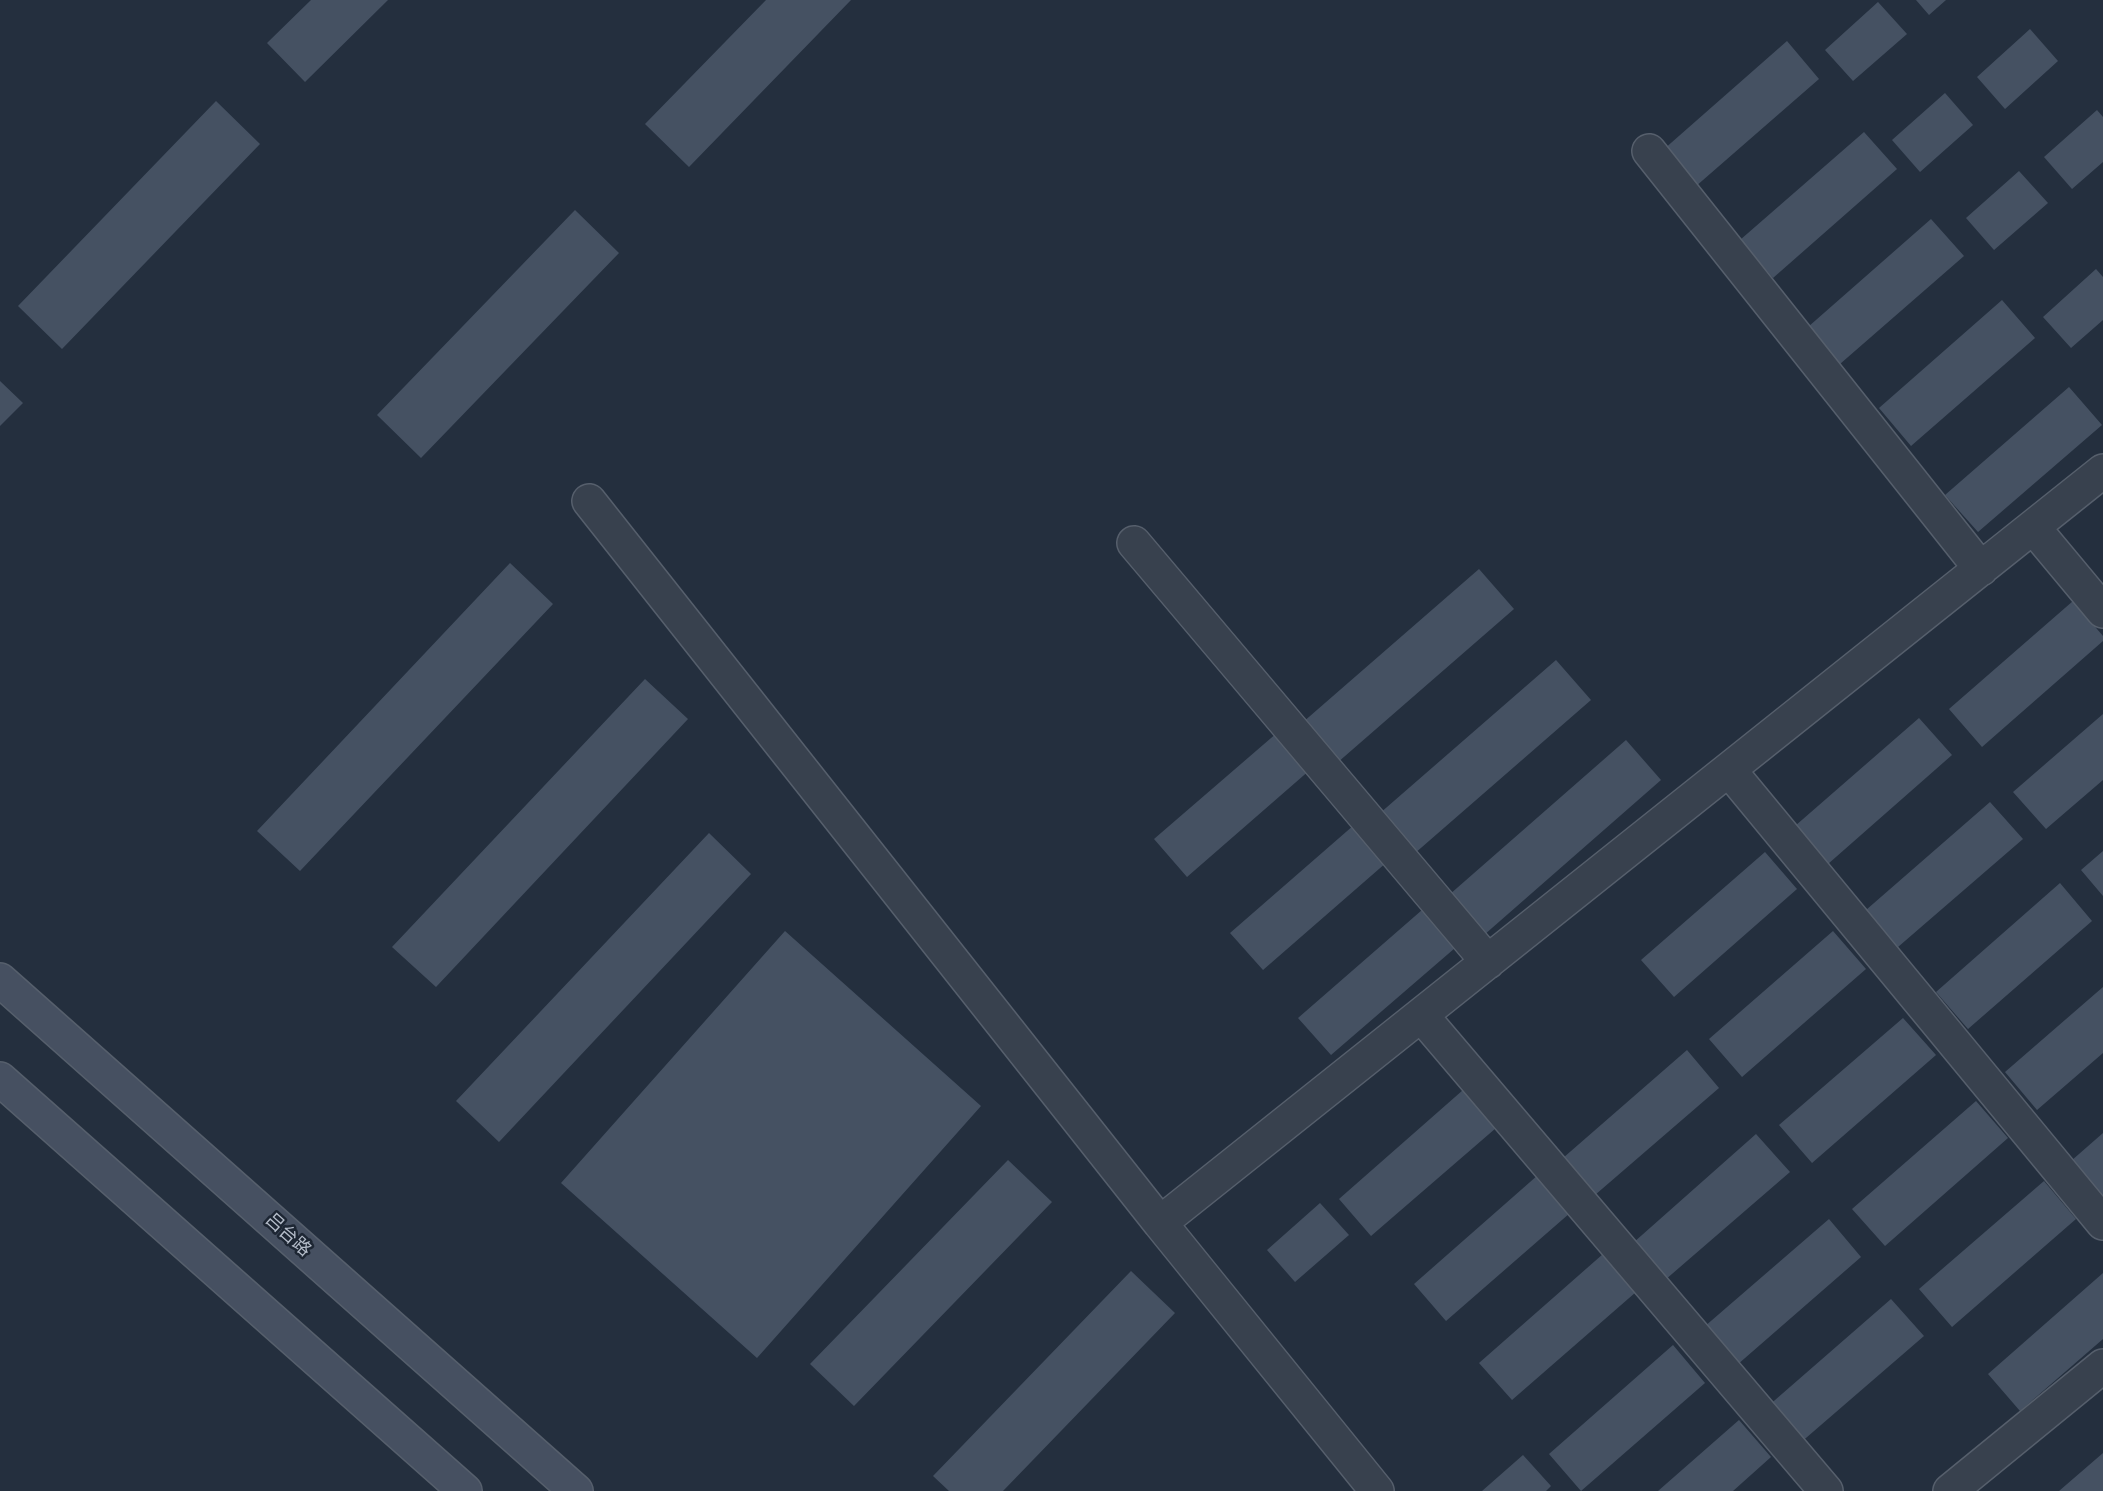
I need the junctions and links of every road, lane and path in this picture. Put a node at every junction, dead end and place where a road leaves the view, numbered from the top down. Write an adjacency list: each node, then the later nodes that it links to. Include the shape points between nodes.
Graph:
1 (1648, 151): 6 (street)
2 (2103, 471): 4 (street)
3 (589, 501): 13 (street)
4 (2033, 527): 6 (street); 7 (street)
5 (1134, 543): 9 (street)
6 (1981, 569): 8 (street)
7 (2103, 611)
8 (1729, 770): 9 (street); 14 (street)
9 (1488, 962): 11 (street)
10 (0, 980): 17 (main road, 吕台路)
11 (1421, 1015): 13 (street); 19 (street)
12 (0, 1079): 16 (main road)
13 (1160, 1223): 18 (street)
14 (2103, 1223)
15 (2103, 1366): 20 (street)
16 (465, 1491)
17 (576, 1491)
18 (1377, 1491)
19 (1826, 1491)
20 (1950, 1491)

